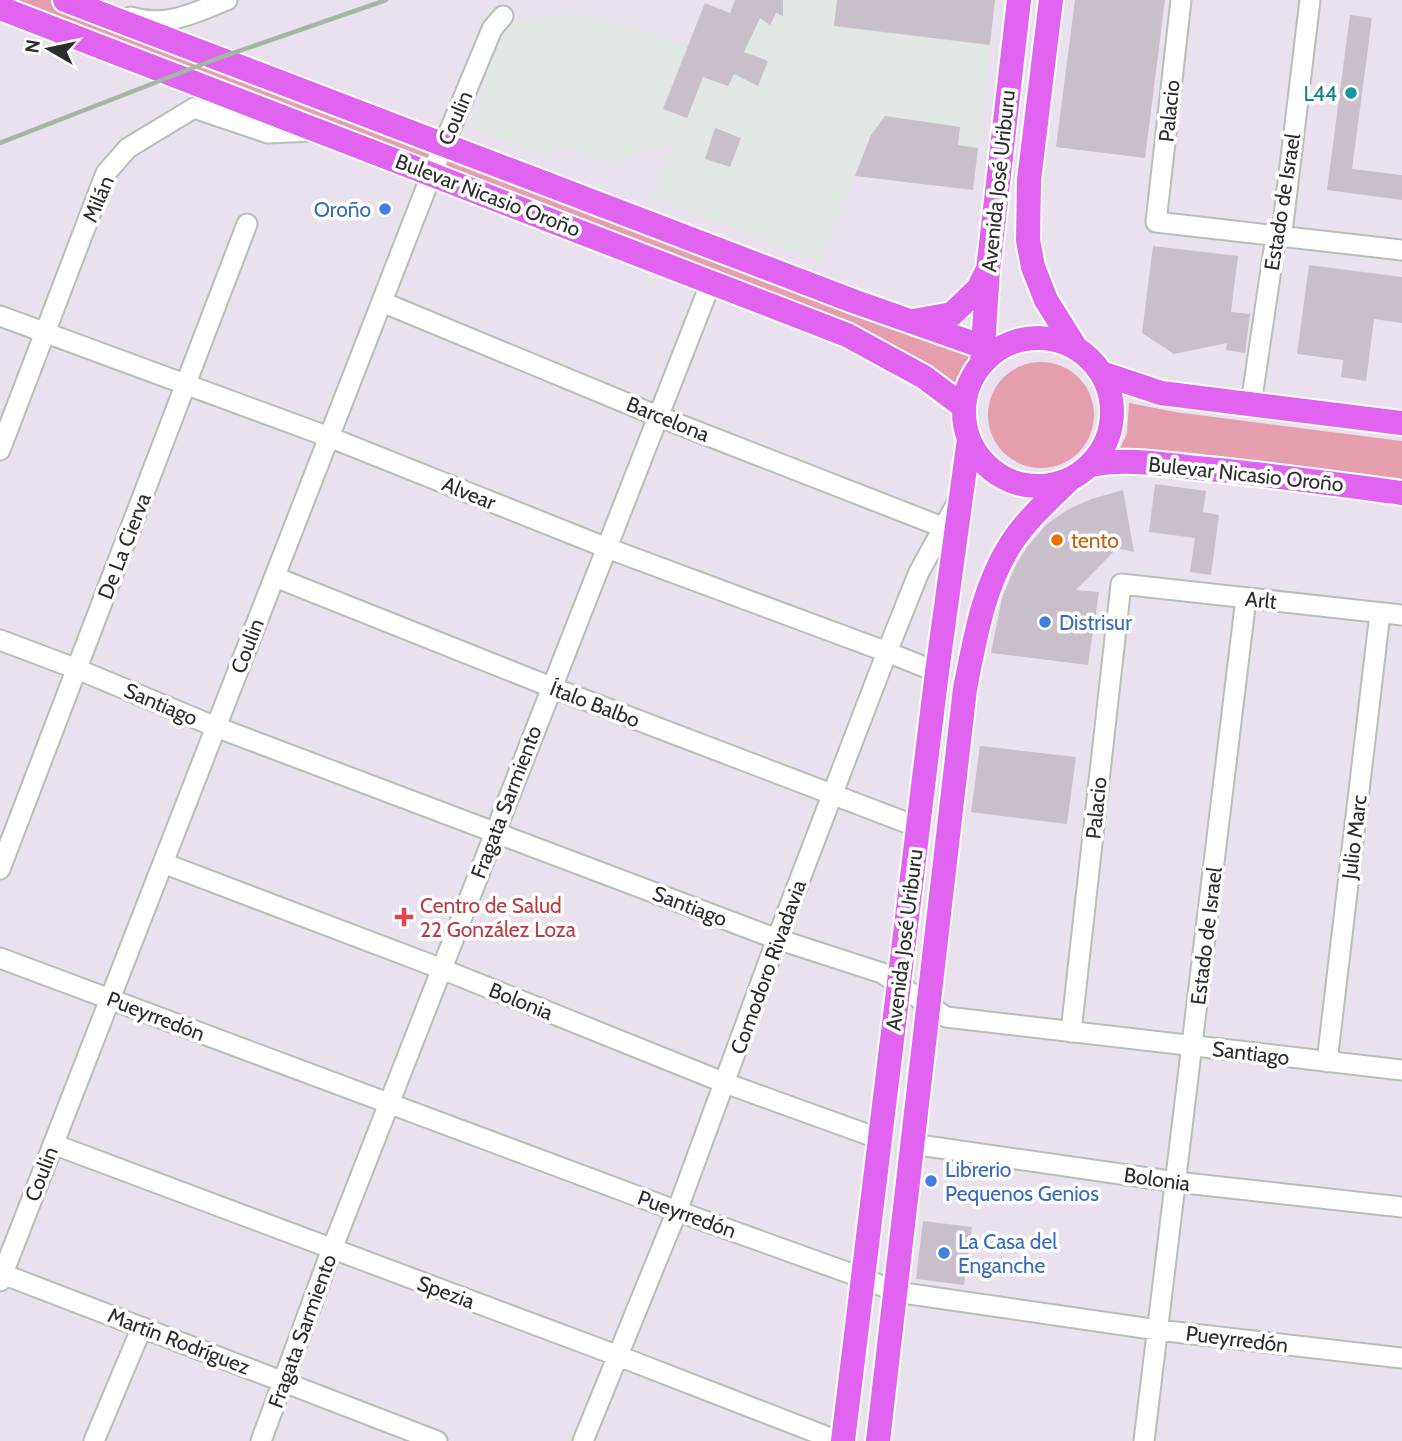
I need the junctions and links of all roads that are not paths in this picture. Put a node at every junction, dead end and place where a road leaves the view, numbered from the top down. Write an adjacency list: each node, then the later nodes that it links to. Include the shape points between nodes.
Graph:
1 (65, 0): 13 (main road, Bulevar Nicasio Oroño)
2 (85, 0): 11 (street, via 146,22)
3 (176, 0): 11 (street)
4 (227, 0): 11 (street)
5 (1019, 0): 18 (main road, Avenida José Uriburu)
6 (1051, 0): 24 (main road, Avenida José Uriburu, via 1029,180 1028,240 1046,300)
7 (1181, 0): 16 (street, Palacio, via 1156,222)
8 (1310, 0): 16 (street, Estado de Israel)
9 (0, 8): 12 (main road, Bulevar Nicasio Oroño)
10 (503, 16): 13 (street, Coulin, via 492,29)
11 (168, 22)
12 (321, 131): 14 (main road, Bulevar Nicasio Oroño); 23 (street, Milán, via 268,133 194,108 128,148 106,173)
13 (444, 144): 14 (street, Coulin); 22 (main road, Bulevar Nicasio Oroño)
14 (432, 173): 19 (main road, Bulevar Nicasio Oroño); 20 (street, Coulin)
15 (247, 224): 27 (street, De La Cierva)
16 (1278, 236): 17 (street); 28 (street, Estado de Israel)
17 (1402, 250)
18 (988, 270): 22 (main road, via 978,289 952,314); 25 (main road, Avenida José Uriburu)
19 (711, 282): 29 (main road, Bulevar Nicasio Oroño, via 847,335 924,377); 30 (street, Fragata Sarmiento)
20 (382, 302): 30 (street, Barcelona); 32 (street, Coulin)
21 (0, 316): 23 (street, Alvear)
22 (909, 321): 25 (main road, Bulevar Nicasio Oroño)
23 (46, 333): 27 (street, Alvear); 34 (street, Milán)
24 (1076, 348): 25 (main road, via 1045,338 1012,342); 26 (main road)
25 (986, 354): 29 (main road, via 971,379)
26 (1101, 373): 28 (main road, via 1161,393); 35 (main road, via 1110,395 1111,419 1104,444)
27 (186, 384): 32 (street, Alvear); 46 (street, De La Cierva)
28 (1251, 404): 31 (main road)
29 (964, 407): 33 (main road)
30 (660, 417): 37 (street, Barcelona); 38 (street, Fragata Sarmiento)
31 (1402, 423)
32 (329, 438): 38 (street, Alvear); 39 (street, Coulin)
33 (969, 439): 35 (main road, via 993,471 1017,483 1044,486); 37 (main road, Avenida José Uriburu)
34 (0, 450)
35 (1080, 472): 36 (main road, Bulevar Nicasio Oroño, via 1109,461 1138,462); 60 (main road, Avenida José Uriburu, via 1031,517 1012,543 981,615 965,689)
36 (1402, 493)
37 (950, 530): 45 (street, Comodoro Rivadavia, via 919,572); 47 (main road, Avenida José Uriburu)
38 (607, 548): 45 (street, Alvear); 48 (street, Fragata Sarmiento)
39 (275, 577): 48 (street, Ítalo Balbo); 49 (street, Coulin)
40 (1121, 584): 41 (street, Arlt); 61 (street, Palacio)
41 (1246, 598): 42 (street, Arlt); 62 (street, Estado de Israel)
42 (1380, 613): 43 (street, Arlt); 63 (street, Julio Marc)
43 (1402, 615)
44 (0, 640): 46 (street, Santiago)
45 (887, 652): 47 (street, Alvear); 50 (street, Comodoro Rivadavia)
46 (77, 669): 49 (street, Santiago); 54 (street, De La Cierva)
47 (937, 673): 51 (main road, Avenida José Uriburu)
48 (551, 687): 50 (street, Ítalo Balbo); 52 (street, Fragata Sarmiento)
49 (216, 727): 52 (street, Santiago); 53 (street, Coulin)
50 (833, 796): 51 (street, Ítalo Balbo); 55 (street, Comodoro Rivadavia)
51 (918, 827): 58 (main road, Avenida José Uriburu)
52 (495, 831): 55 (street, Santiago); 57 (street, Fragata Sarmiento)
53 (163, 863): 57 (street, Bolonia); 59 (street, Coulin)
54 (0, 869)
55 (777, 939): 58 (street, Santiago, via 881,973); 65 (street, Comodoro Rivadavia)
56 (0, 958): 59 (street, Pueyrredón)
57 (442, 969): 65 (street, Bolonia); 66 (street, Fragata Sarmiento)
58 (898, 986): 60 (street, Santiago); 67 (main road, Avenida José Uriburu)
59 (110, 999): 66 (street, Pueyrredón); 68 (street, Coulin)
60 (928, 1005): 61 (street, Santiago, via 946,1017); 69 (main road, Avenida José Uriburu)
61 (1071, 1032): 62 (street, Santiago)
62 (1193, 1046): 63 (street, Santiago); 70 (street, Estado de Israel)
63 (1327, 1062): 64 (street, Santiago)
64 (1402, 1070)
65 (725, 1083): 67 (street, Bolonia); 72 (street, Comodoro Rivadavia)
66 (390, 1104): 72 (street, Pueyrredón); 73 (street, Fragata Sarmiento)
67 (880, 1139): 75 (main road, Avenida José Uriburu)
68 (53, 1144): 73 (street, Spezia); 74 (street, Coulin)
69 (912, 1144): 70 (street, Bolonia); 76 (main road, Avenida José Uriburu)
70 (1176, 1182): 71 (street, Bolonia); 78 (street, Estado de Israel)
71 (1402, 1206)
72 (677, 1211): 75 (street, Pueyrredón); 79 (street, Comodoro Rivadavia)
73 (332, 1250): 79 (street, Spezia); 81 (street, Fragata Sarmiento)
74 (1, 1276): 77 (street, Martín Rodríguez)
75 (863, 1278): 76 (street, Pueyrredón); 86 (main road, Avenida José Uriburu)
76 (895, 1292): 78 (street, Pueyrredón); 87 (main road, Avenida José Uriburu)
77 (142, 1327): 81 (street, Martín Rodríguez); 82 (street)
78 (1158, 1330): 80 (street, Pueyrredón); 88 (street, Estado de Israel)
79 (616, 1355): 85 (street, Comodoro Rivadavia); 86 (street, Spezia)
80 (1402, 1359)
81 (284, 1381): 83 (street, Fragata Sarmiento); 84 (street, Martín Rodríguez)
82 (94, 1441)
83 (261, 1441)
84 (437, 1441)
85 (583, 1441)
86 (841, 1441)
87 (878, 1441)
88 (1144, 1441)

